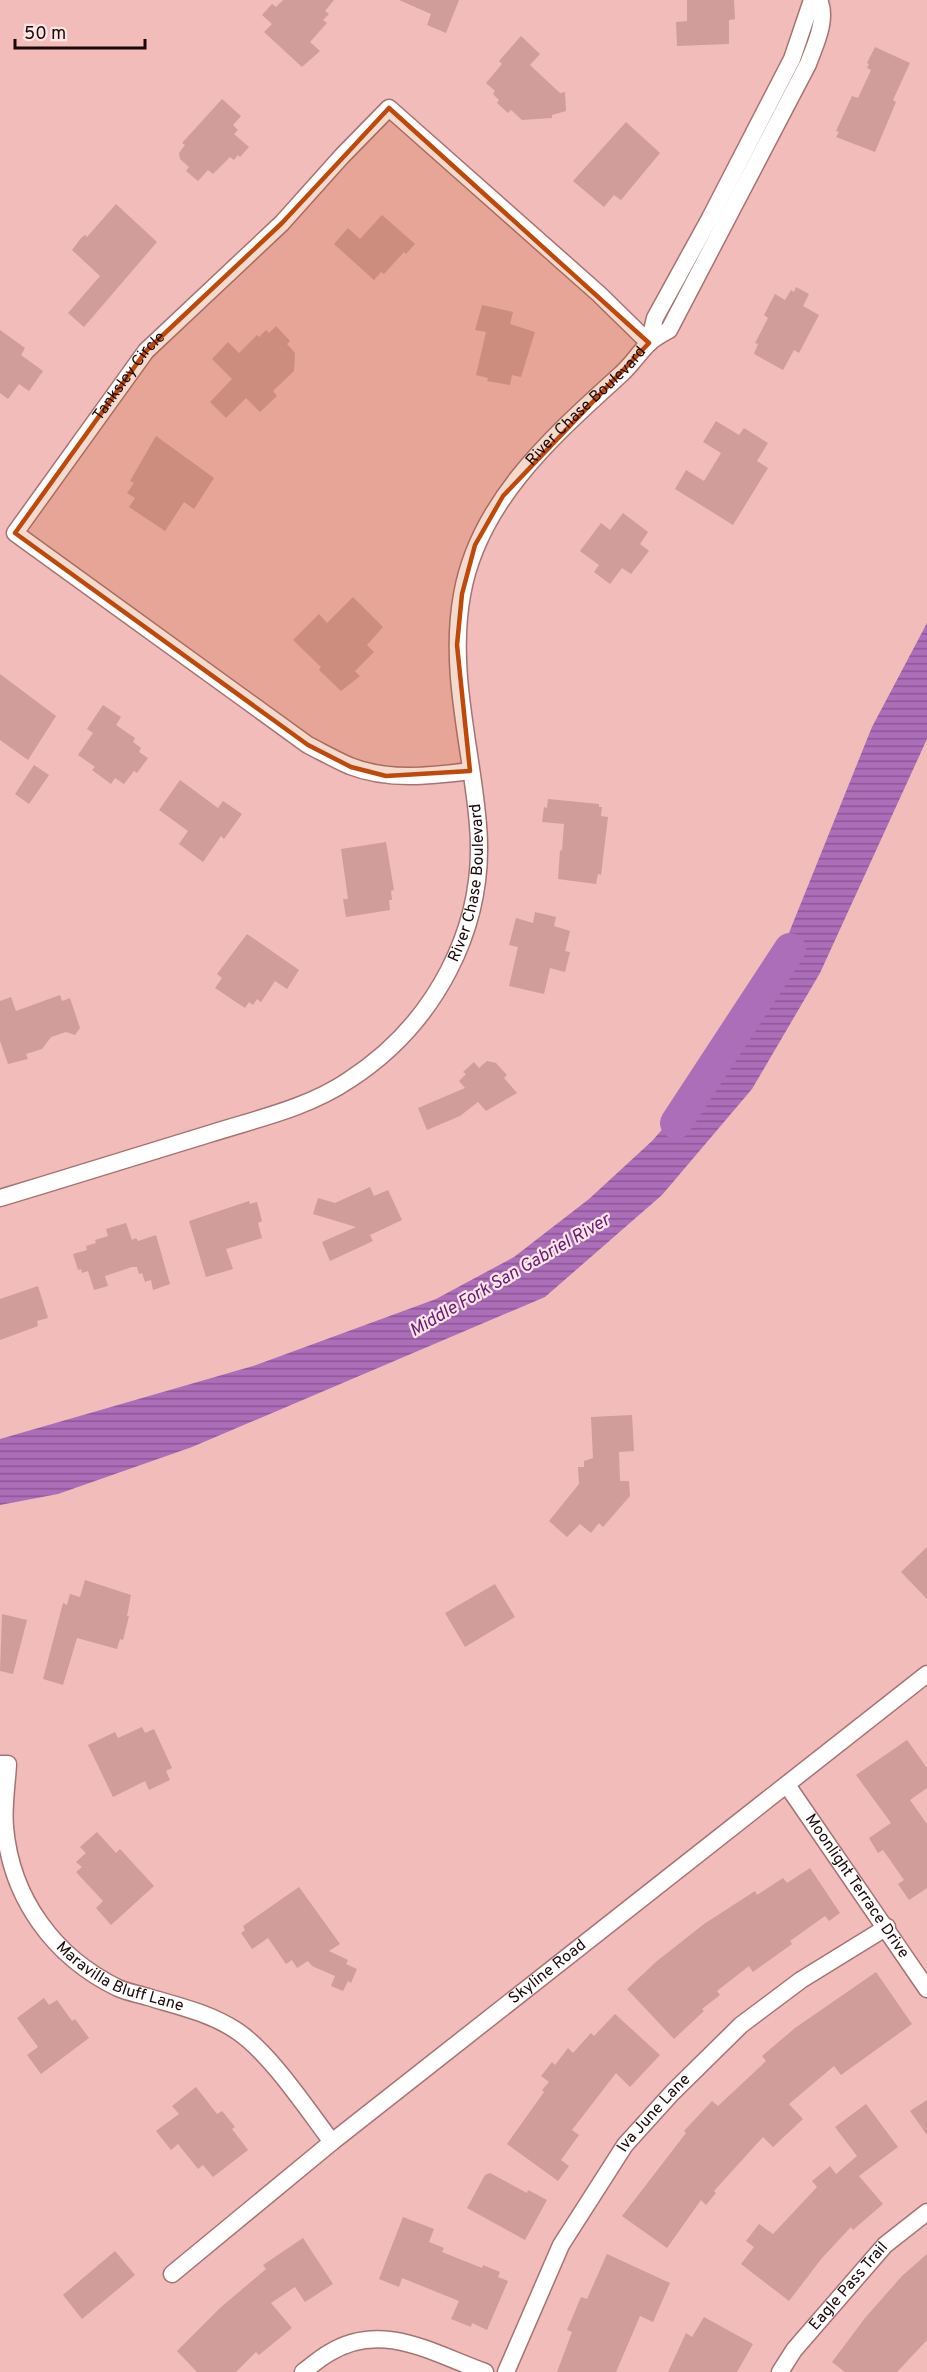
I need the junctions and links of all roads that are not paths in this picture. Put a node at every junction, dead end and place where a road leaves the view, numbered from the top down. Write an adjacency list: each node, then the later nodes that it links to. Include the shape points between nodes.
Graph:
1 (812, 0): 3 (street, River Chase Boulevard, via 792,59 655,318)
2 (819, 0): 3 (street, River Chase Boulevard, via 823,9 808,64 669,330)
3 (649, 343): 4 (street, River Chase Boulevard, via 502,496 475,545 462,594 457,645); 4 (street, Tanksley Circle, via 389,108 282,223 146,351 15,533 308,745 351,767 386,776)
4 (470, 771): 5 (street, River Chase Boulevard, via 478,826 477,876 470,920 455,961 424,1012 387,1053 347,1082 294,1108)
5 (0, 1198)
6 (927, 1674): 8 (street, Skyline Road)
7 (0, 1764): 11 (street, Maravilla Bluff Lane, via 8,1764 4,1827 13,1867 25,1902 42,1929 81,1965 118,1988 210,2016 238,2032 262,2052)
8 (787, 1785): 9 (street, Moonlight Terrace Drive); 11 (street, Skyline Road)
9 (887, 1927): 10 (street, Moonlight Terrace Drive); 16 (street, Iva June Lane, via 801,1980 741,2025 625,2145 561,2245)
10 (927, 1989)
11 (332, 2142): 13 (street, Skyline Road)
12 (927, 2212): 17 (street, Eagle Pass Trail, via 885,2245 794,2350)
13 (172, 2274)
14 (303, 2372): 15 (street, via 330,2352 376,2339 401,2340)
15 (484, 2372)
16 (506, 2372)
17 (780, 2372)

